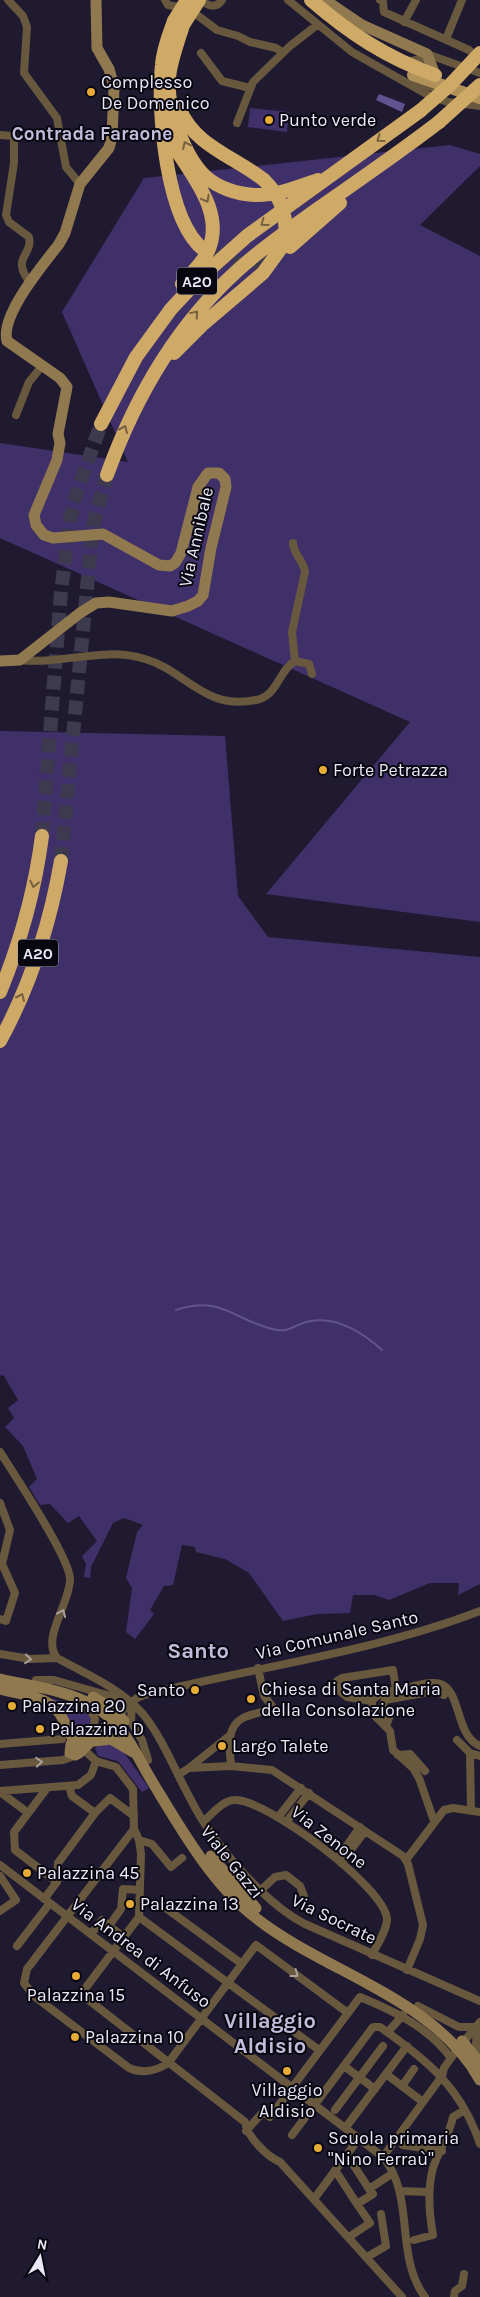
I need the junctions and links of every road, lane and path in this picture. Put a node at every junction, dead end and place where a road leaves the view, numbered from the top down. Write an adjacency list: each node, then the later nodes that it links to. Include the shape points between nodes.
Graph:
1 (8, 0): 35 (street, via 23,16 27,28 24,72 57,118 66,166)
2 (96, 0): 35 (street, Via Annibale, via 96,45 112,78 116,104 109,148)
3 (165, 0): 21 (street, via 168,5 189,9 213,28)
4 (187, 0): 15 (highway, bridge)
5 (200, 0): 6 (street, via 212,6); 15 (highway, bridge)
6 (222, 0)
7 (288, 0): 16 (street)
8 (300, 0): 24 (highway, via 349,41 382,61)
9 (311, 0): 24 (highway, via 354,35)
10 (325, 0): 17 (street)
11 (380, 0): 14 (street, via 384,12)
12 (416, 0): 14 (street)
13 (462, 0): 18 (street)
14 (404, 22): 18 (street)
15 (179, 23): 19 (highway); 32 (highway, via 162,63)
16 (317, 25): 21 (street); 24 (street, via 361,58 397,77)
17 (380, 35): 24 (street); 24 (street, via 408,53)
18 (446, 39): 23 (street)
19 (176, 47): 34 (highway, one-way to 19, via 283,192 256,195 228,190 205,176 190,154 171,106 169,77); 37 (highway, bridge, via 174,94 184,120 202,140 264,180 274,192 282,207)
20 (201, 53): 27 (street, via 222,81)
21 (283, 53): 27 (street)
22 (480, 53): 34 (highway, A20, one-way to 34, bridge, via 439,95)
23 (480, 58)
24 (421, 68): 25 (street, via 445,62); 28 (main road); 29 (main road); 30 (street)
25 (480, 73)
26 (480, 85): 36 (highway, A20, bridge, via 439,122)
27 (250, 88): 31 (street)
28 (480, 90)
29 (480, 98)
30 (480, 106)
31 (237, 122)
32 (163, 127): 34 (highway, A20, via 208,201 214,218 213,235 204,258 154,320 125,363 114,383 101,424 136,357 181,297 235,246); 38 (highway, via 170,179 180,216 192,240)
33 (0, 134): 39 (street, via 14,138 6,215 9,222 29,237 30,243 21,264)
34 (332, 174)
35 (80, 184): 39 (street, Via Annibale, via 62,238)
36 (346, 192): 37 (highway); 41 (highway, A20, one-way to 36, via 193,316 236,271 284,232)
37 (287, 246): 41 (highway, via 263,273)
38 (204, 250)
39 (28, 280): 40 (street, Via Annibale, via 5,311 2,331 7,341)
40 (42, 366): 42 (street, via 29,382); 46 (street, Via Annibale, via 64,382 67,392 59,428 57,460 34,515 36,525 44,535 53,538 103,534 158,566 170,566 181,553 203,477 208,473 218,473 226,483 200,599 172,610 96,603)
41 (157, 368): 43 (highway, A20, one-way to 41, via 123,432)
42 (16, 414)
43 (107, 474)
44 (293, 543): 47 (street, via 305,572 292,632)
45 (1, 660): 46 (street)
46 (20, 660): 47 (street, via 102,654 134,656 156,663 204,693 237,702 268,696)
47 (295, 661): 48 (street, via 308,664)
48 (312, 674)
49 (42, 836): 51 (highway, A20, one-way to 51, via 30,905)
50 (61, 861): 52 (highway, A20, one-way to 50, via 40,949)
51 (0, 992)
52 (0, 1041)
53 (0, 1452): 59 (street, one-way to 53, via 51,1642 68,1594 68,1568)
54 (0, 1503): 55 (street, via 10,1526)
55 (1, 1563): 57 (street, via 15,1593 6,1621)
56 (480, 1611): 60 (street, Via Comunale Santo, via 415,1634)
57 (0, 1619)
58 (0, 1654): 59 (street, one-way to 59, via 30,1659)
59 (57, 1658): 62 (street)
60 (258, 1668): 71 (street, Via Comunale Santo, via 144,1695); 74 (street, via 264,1696 272,1706 265,1712 241,1719)
61 (0, 1672): 64 (street, Viale Gazzi)
62 (92, 1676): 65 (street, via 92,1682); 71 (street)
63 (0, 1679): 64 (street, Viale Gazzi)
64 (28, 1687): 65 (street, via 54,1680); 66 (street); 68 (street, via 18,1698); 72 (street, Viale Gazzi, via 81,1699); 75 (street, via 88,1708 95,1719); 79 (street, via 58,1710)
65 (86, 1688): 71 (street)
66 (0, 1689)
67 (396, 1690): 70 (street, via 379,1694); 70 (street, via 393,1670 337,1681 337,1689 347,1697); 78 (street, via 434,1683 445,1686 453,1696 466,1734)
68 (0, 1694)
69 (444, 1695): 73 (street, via 434,1690 385,1700 381,1709 389,1718)
70 (372, 1701): 73 (street, via 372,1711)
71 (132, 1704): 72 (street, Via Comunale Santo); 84 (street, via 131,1722 142,1740); 89 (street, Via Socrate, via 146,1719)
72 (113, 1720): 75 (street); 81 (street, Viale Gazzi, via 122,1729); 84 (street, Viale Gazzi, via 131,1730)
73 (386, 1726): 82 (street)
74 (229, 1736): 86 (street); 87 (street)
75 (91, 1737): 79 (street); 79 (street, via 90,1749); 81 (street, via 116,1741)
76 (457, 1740): 80 (street)
77 (0, 1744): 79 (street)
78 (480, 1746)
79 (79, 1749): 85 (street, one-way to 79, via 63,1760); 90 (street, via 91,1775 78,1786); 99 (street, via 116,1768 133,1790)
80 (470, 1753): 83 (street); 96 (street)
81 (136, 1755): 142 (street, Viale Gazzi, via 205,1862 250,1913 414,2012)
82 (398, 1755): 88 (street, via 410,1754); 103 (street, via 416,1773)
83 (480, 1756)
84 (148, 1760): 132 (street, Viale Gazzi, via 211,1857 255,1907)
85 (0, 1766)
86 (234, 1766): 87 (street); 92 (street, via 272,1770)
87 (189, 1768): 89 (street)
88 (425, 1771)
89 (178, 1775): 101 (street, Via Socrate)
90 (69, 1786): 91 (street); 98 (street, via 72,1796)
91 (47, 1788): 93 (street); 112 (street, via 14,1832 15,1850)
92 (301, 1788): 94 (street); 100 (street)
93 (0, 1791): 95 (street)
94 (309, 1793): 102 (street); 105 (street)
95 (23, 1810)
96 (471, 1811): 97 (street); 103 (street, via 444,1810)
97 (480, 1812)
98 (95, 1813): 99 (street, via 110,1798); 112 (street, via 58,1863)
99 (134, 1816): 104 (street)
100 (279, 1816): 101 (street, Via Zenone, via 235,1800 224,1804); 102 (street, Via Zenone)
101 (204, 1821): 114 (street, Via Socrate)
102 (287, 1821): 109 (street, Via Zenone)
103 (434, 1822): 108 (street)
104 (134, 1829): 106 (street); 119 (street)
105 (363, 1829): 108 (street); 109 (street)
106 (139, 1840): 107 (street, via 152,1844 170,1867); 113 (street)
107 (182, 1858)
108 (406, 1860): 128 (street, via 423,1925)
109 (339, 1861): 126 (street, Via Zenone, via 365,1885 386,1915 386,1925)
110 (0, 1865): 116 (street, Via Andrea di Anfuso)
111 (0, 1876): 118 (street, via 16,1900)
112 (57, 1882): 116 (street)
113 (140, 1890): 120 (street); 121 (street, via 123,1889 122,1908)
114 (260, 1891): 115 (street, via 275,1877 286,1875 300,1886); 126 (street, Via Socrate, via 296,1920)
115 (304, 1896)
116 (47, 1901): 119 (street, Via Andrea di Anfuso); 124 (street)
117 (163, 1906): 127 (street)
118 (0, 1911)
119 (68, 1916): 122 (street, Via Andrea di Anfuso); 144 (street, via 27,1969 24,1979 27,1989 132,2069 160,2068)
120 (139, 1917): 123 (street); 129 (street)
121 (109, 1926): 122 (street, via 102,1920); 123 (street)
122 (91, 1934): 125 (street, Via Andrea di Anfuso)
123 (124, 1937): 125 (street)
124 (17, 1946)
125 (113, 1951): 136 (street, Via Andrea di Anfuso); 144 (street, via 81,1994)
126 (372, 1954): 128 (street, Via Socrate)
127 (242, 1964): 129 (street); 134 (street, one-way to 134, via 256,1945)
128 (407, 1970): 130 (street, Via Socrate)
129 (228, 1983): 136 (street); 141 (street)
130 (471, 1999): 131 (street); 133 (street)
131 (480, 2002)
132 (418, 2006): 137 (street, via 459,2027); 142 (street, Viale Gazzi)
133 (480, 2006)
134 (348, 2013): 135 (street, via 360,1996); 141 (street)
135 (403, 2015): 138 (street); 142 (street, via 442,2046)
136 (202, 2018): 144 (street); 155 (street, Via Andrea di Anfuso)
137 (478, 2024): 142 (street); 143 (street, via 476,2044)
138 (388, 2032): 140 (street); 146 (street, via 380,2026 373,2027)
139 (383, 2046): 151 (street)
140 (407, 2046): 149 (street); 150 (street)
141 (320, 2050): 155 (street)
142 (458, 2050): 145 (street, Viale Gazzi); 147 (street); 152 (street, Viale Gazzi)
143 (480, 2056)
144 (169, 2062): 162 (street, via 245,2122)
145 (480, 2063)
146 (344, 2066): 151 (street); 158 (street)
147 (446, 2066): 150 (street); 154 (street, via 456,2061 463,2062)
148 (414, 2069): 153 (street)
149 (386, 2074): 153 (street); 156 (street)
150 (442, 2076): 157 (street); 160 (street)
151 (359, 2077): 156 (street); 159 (street)
152 (480, 2080)
153 (402, 2086): 157 (street)
154 (480, 2086)
155 (292, 2087): 158 (street, Via Andrea di Anfuso); 162 (street, via 270,2117 263,2112)
156 (375, 2089): 161 (street)
157 (423, 2102): 169 (street)
158 (315, 2104): 161 (street, Via Andrea di Anfuso); 163 (street)
159 (335, 2110)
160 (465, 2110): 164 (street); 167 (street, via 453,2117)
161 (346, 2127): 169 (street, Via Andrea di Anfuso)
162 (246, 2131): 175 (street)
163 (292, 2135)
164 (480, 2144)
165 (354, 2145): 168 (street)
166 (403, 2145): 167 (street)
167 (442, 2151): 174 (street)
168 (347, 2155): 170 (street); 172 (street)
169 (383, 2157): 171 (street, Via Andrea di Anfuso)
170 (335, 2170): 175 (street); 176 (street)
171 (393, 2173): 172 (street); 173 (street, Via Andrea di Anfuso)
172 (369, 2189): 176 (street, via 373,2194)
173 (400, 2191): 174 (street); 182 (street, Via Andrea di Anfuso, via 409,2265)
174 (429, 2192): 179 (street, via 432,2235)
175 (314, 2199): 178 (street)
176 (357, 2204): 178 (street, via 370,2223)
177 (381, 2214): 180 (street, via 386,2246)
178 (349, 2237): 180 (street)
179 (414, 2240)
180 (367, 2257): 183 (street)
181 (464, 2274): 185 (street, via 462,2286 455,2291)
182 (423, 2294): 184 (street)
183 (402, 2297)
184 (413, 2297)
185 (454, 2297)

